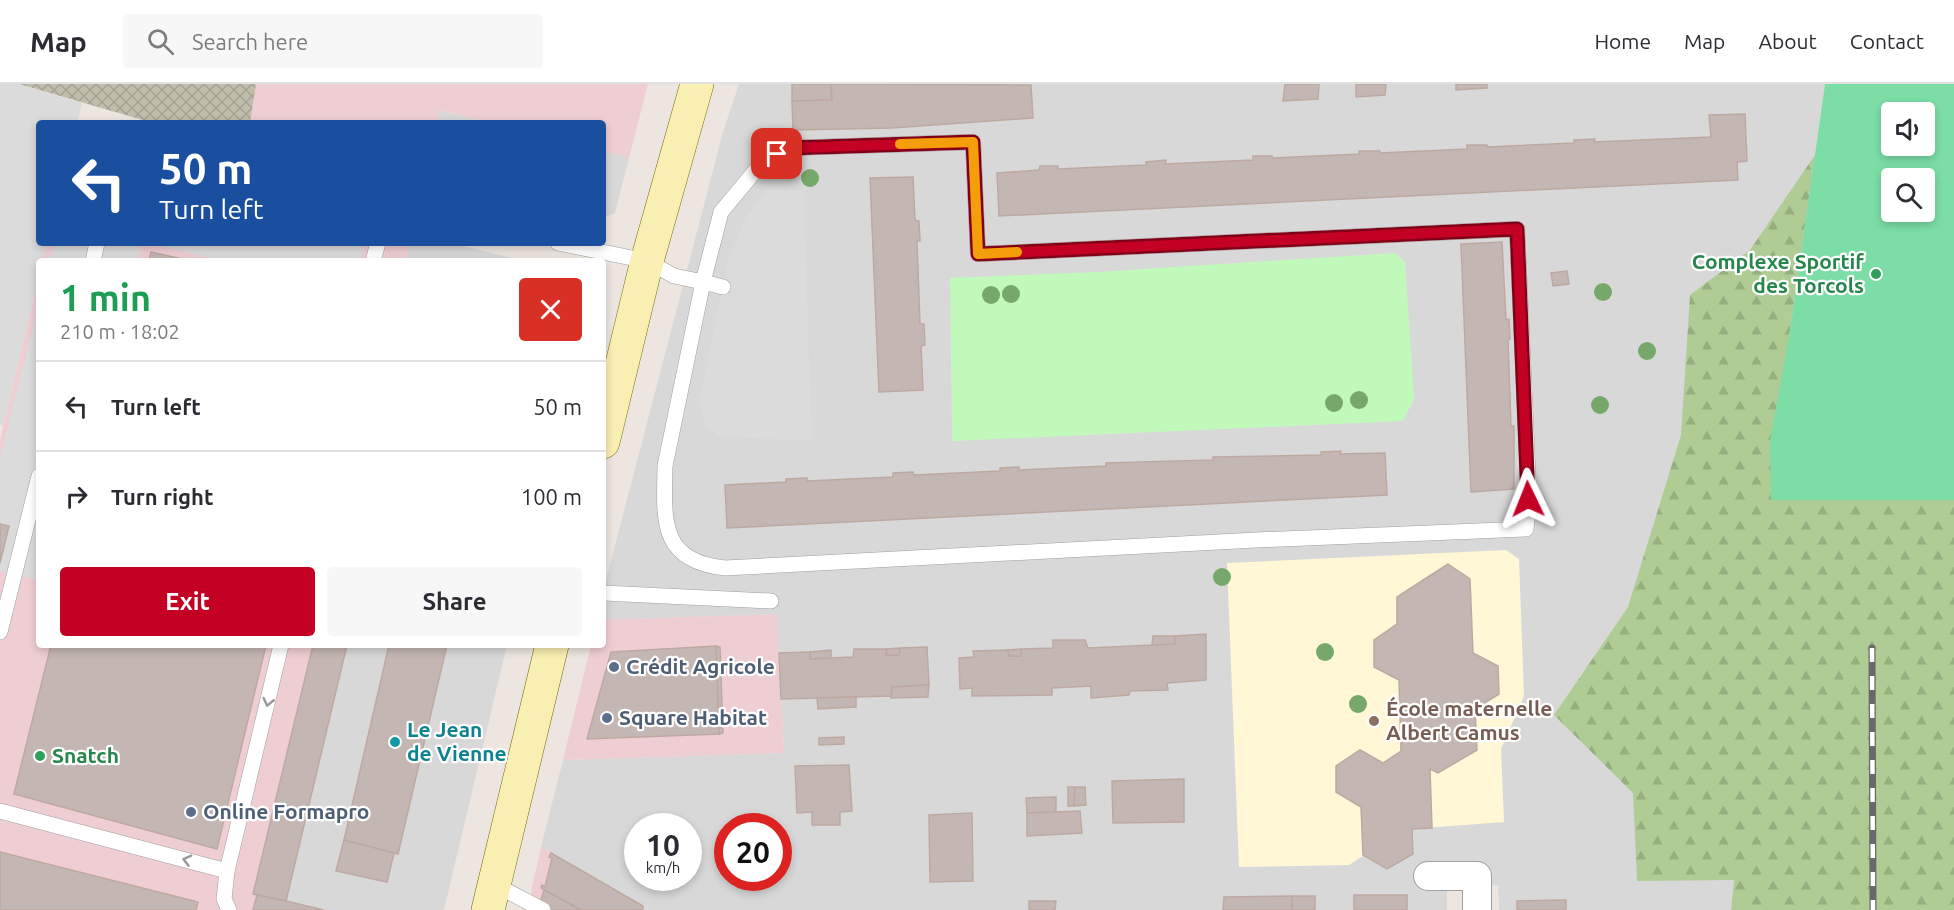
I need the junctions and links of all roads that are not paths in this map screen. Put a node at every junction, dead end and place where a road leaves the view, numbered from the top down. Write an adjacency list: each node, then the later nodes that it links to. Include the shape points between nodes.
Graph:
1 (697, 84): 3 (main road)
2 (573, 246): 3 (lane)
3 (648, 261): 4 (lane, via 674,276); 6 (main road)
4 (704, 282): 4 (lane, via 721,212 765,159 789,148 973,142 978,254 1517,229 1526,529 706,566 687,557 669,538 664,497 665,466); 5 (lane)
5 (723, 287)
6 (606, 430)
7 (36, 488): 10 (lane)
8 (606, 593): 9 (lane)
9 (771, 601)
10 (0, 632)
11 (280, 648): 14 (lane, one-way to 14)
12 (551, 648): 16 (main road)
13 (0, 811): 14 (lane, one-way to 13)
14 (228, 871): 17 (lane, via 224,899)
15 (1428, 876): 19 (street, via 1477,876)
16 (491, 897): 18 (lane)
17 (229, 910)
18 (543, 910)
19 (1477, 910)

